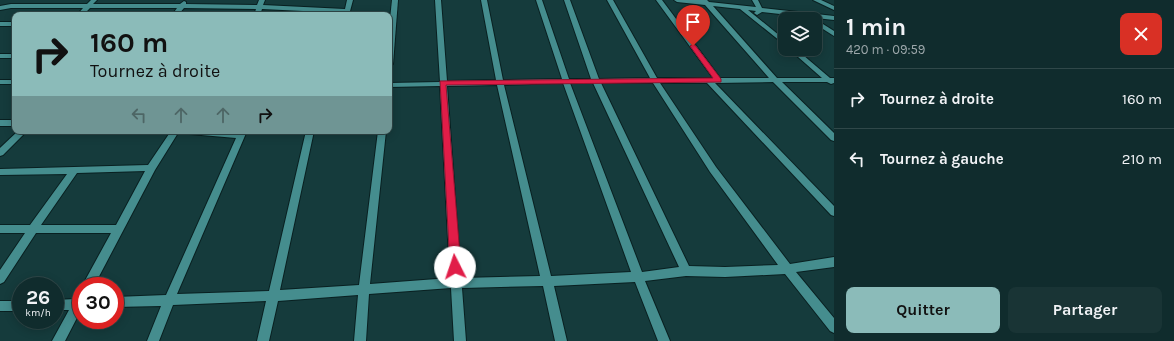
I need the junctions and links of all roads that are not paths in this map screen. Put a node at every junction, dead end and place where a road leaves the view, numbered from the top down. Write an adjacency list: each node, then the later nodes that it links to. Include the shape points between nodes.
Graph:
1 (94, 0): 17 (street)
2 (186, 0): 16 (street)
3 (350, 0): 25 (street)
4 (395, 0): 33 (street)
5 (438, 0): 49 (street)
6 (484, 0): 47 (street)
7 (539, 0): 40 (street)
8 (567, 0): 41 (street)
9 (610, 0): 42 (street)
10 (659, 0): 39 (street)
11 (678, 0): 14 (street)
12 (755, 0): 21 (street)
13 (816, 0): 20 (street)
14 (705, 2): 19 (street); 44 (street)
15 (262, 3): 16 (street); 24 (street)
16 (182, 6): 17 (street); 23 (street)
17 (88, 7): 18 (street); 22 (street)
18 (0, 8)
19 (742, 8): 21 (street); 27 (street)
20 (834, 8)
21 (760, 10): 26 (street); 27 (street)
22 (83, 12)
23 (177, 12)
24 (338, 12)
25 (346, 12)
26 (778, 12)
27 (753, 17): 35 (street)
28 (822, 17): 29 (street)
29 (834, 18)
30 (0, 24): 31 (street)
31 (12, 24)
32 (822, 26): 34 (street)
33 (392, 32)
34 (834, 34)
35 (778, 38)
36 (0, 56): 37 (street)
37 (12, 56)
38 (800, 56): 48 (street)
39 (718, 80): 43 (street); 44 (street)
40 (565, 81): 41 (street); 47 (street); 71 (street)
41 (596, 81): 42 (street); 69 (street)
42 (655, 81): 43 (street); 68 (street, via 714,171)
43 (709, 81): 63 (street)
44 (776, 81): 48 (street); 58 (street)
45 (0, 82): 46 (street)
46 (12, 82)
47 (500, 82): 49 (street); 73 (street)
48 (832, 82)
49 (442, 83): 50 (street); 74 (street)
50 (392, 84)
51 (0, 123): 52 (street)
52 (12, 123)
53 (20, 134): 59 (street)
54 (173, 134): 60 (street)
55 (242, 134): 77 (street)
56 (309, 134): 76 (street)
57 (382, 134): 75 (street)
58 (834, 138)
59 (0, 154)
60 (151, 168): 61 (street); 66 (street)
61 (74, 170): 62 (street); 65 (street)
62 (0, 172)
63 (834, 212)
64 (0, 229): 65 (street)
65 (33, 229): 66 (street); 72 (street)
66 (119, 229): 70 (street)
67 (834, 262): 68 (street)
68 (786, 269): 69 (street); 82 (street)
69 (686, 271): 71 (street)
70 (93, 277)
71 (637, 277): 73 (street); 89 (street)
72 (0, 280)
73 (547, 281): 74 (street); 88 (street)
74 (456, 283): 75 (street); 87 (street)
75 (364, 290): 76 (street); 86 (street)
76 (273, 296): 77 (street); 85 (street)
77 (169, 300): 78 (street); 84 (street)
78 (124, 302)
79 (0, 306): 80 (street)
80 (12, 306)
81 (72, 316): 83 (street)
82 (834, 327)
83 (58, 341)
84 (153, 341)
85 (263, 341)
86 (360, 341)
87 (460, 341)
88 (561, 341)
89 (664, 341)

